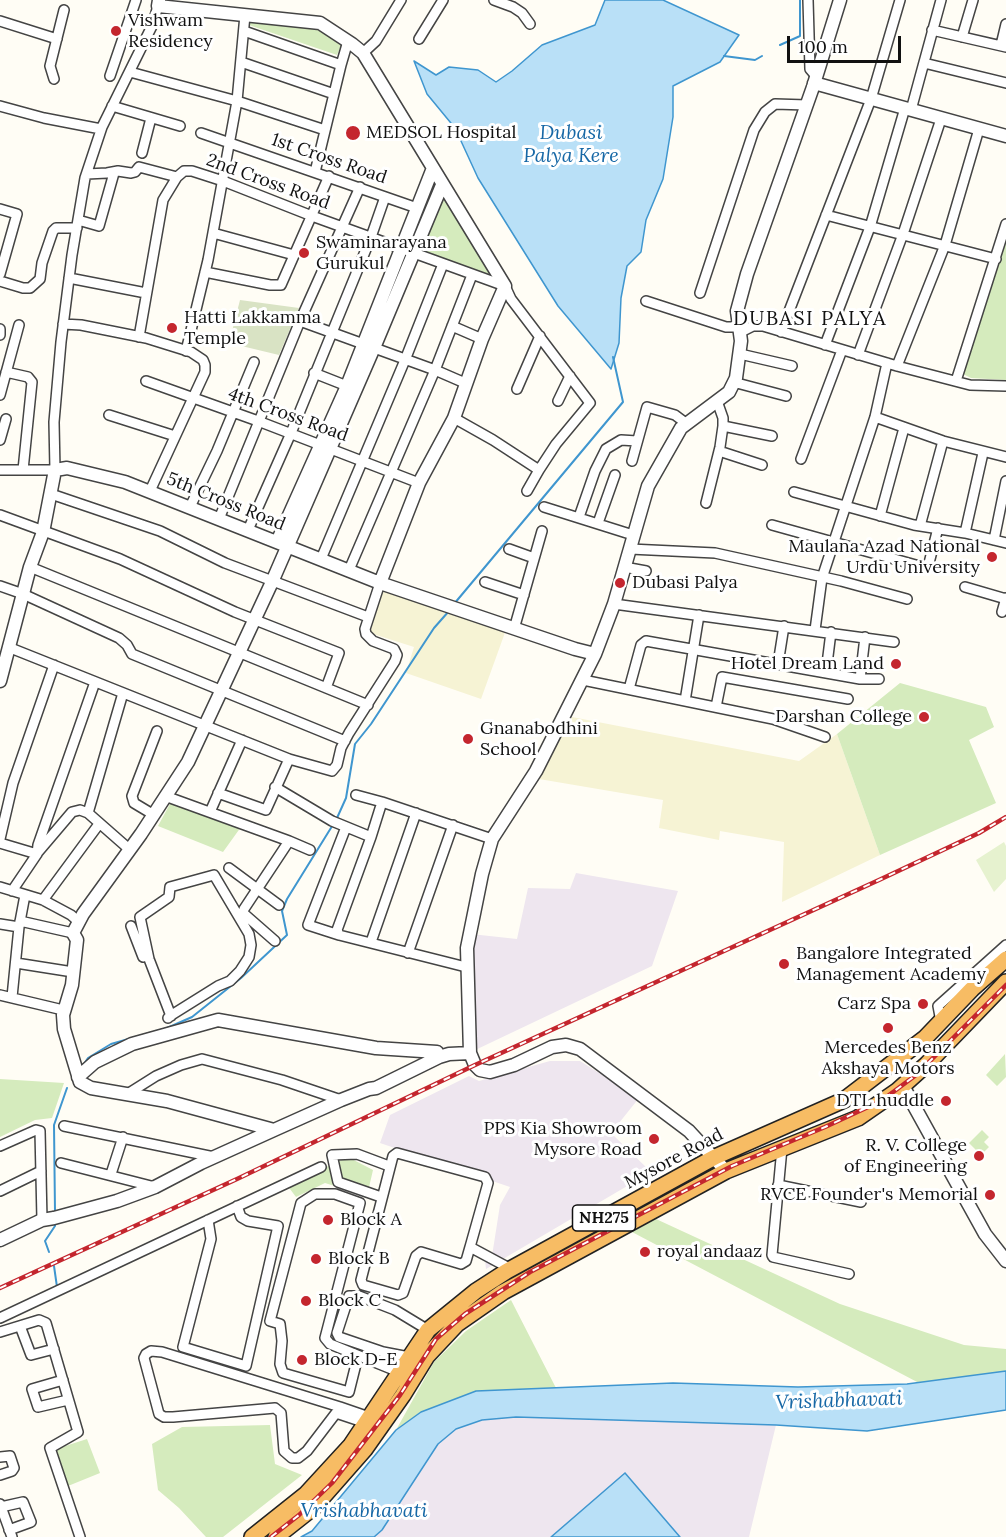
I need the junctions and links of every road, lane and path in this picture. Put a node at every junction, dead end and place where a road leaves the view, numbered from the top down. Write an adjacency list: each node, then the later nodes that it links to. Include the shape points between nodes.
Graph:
1 (136, 0): 28 (street)
2 (401, 0): 23 (street, via 376,41)
3 (443, 0): 20 (street)
4 (494, 0): 14 (street, via 513,7)
5 (808, 0): 30 (street, via 810,69)
6 (840, 0): 30 (street)
7 (900, 0): 33 (street)
8 (941, 0): 17 (street)
9 (973, 0): 18 (street)
10 (158, 3): 12 (street); 27 (street, via 152,26)
11 (64, 10): 19 (street)
12 (245, 15): 16 (street); 21 (street, via 320,23)
13 (0, 21): 19 (street)
14 (530, 24)
15 (1006, 24): 22 (street)
16 (244, 30): 24 (street); 26 (street)
17 (932, 30): 18 (street); 25 (street)
18 (962, 37): 22 (street)
19 (57, 39): 29 (street, via 50,66)
20 (419, 39)
21 (348, 41): 23 (street); 26 (street)
22 (1003, 46)
23 (363, 54): 49 (street)
24 (241, 62): 32 (street); 34 (street)
25 (924, 63): 31 (street); 38 (street)
26 (341, 64): 32 (street)
27 (130, 72): 34 (street); 37 (street)
28 (110, 76)
29 (54, 80)
30 (815, 80): 33 (street); 36 (street)
31 (1006, 84)
32 (334, 94): 44 (street)
33 (871, 99): 38 (street); 61 (street)
34 (237, 101): 44 (street); 47 (street)
35 (0, 105): 42 (street)
36 (807, 105): 82 (street, via 775,104 754,130); 89 (street, via 747,274 737,311)
37 (112, 106): 39 (street); 42 (street)
38 (908, 109): 40 (street); 66 (street)
39 (151, 118): 41 (street); 48 (street)
40 (941, 119): 43 (street); 68 (street)
41 (180, 126)
42 (101, 129): 52 (street)
43 (979, 129): 46 (street); 70 (street)
44 (325, 130): 51 (street)
45 (201, 133): 47 (street, 1st Cross Road)
46 (1006, 136)
47 (230, 143): 51 (street, 1st Cross Road); 55 (street)
48 (142, 153)
49 (433, 168): 56 (street); 59 (street)
50 (114, 172): 52 (street, 2nd Cross Road); 54 (street, 2nd Cross Road, via 135,172 139,167); 63 (street, via 99,226)
51 (315, 172): 53 (street, 1st Cross Road)
52 (87, 174): 63 (street)
53 (329, 176): 57 (street, 1st Cross Road); 62 (street)
54 (177, 177): 55 (street, 2nd Cross Road, via 192,171); 81 (street, via 163,200)
55 (223, 181): 62 (street, 2nd Cross Road); 67 (street)
56 (442, 185): 71 (street); 80 (street)
57 (360, 188): 58 (street, 1st Cross Road); 65 (street)
58 (385, 196): 59 (street, 1st Cross Road); 69 (street)
59 (417, 208): 71 (street)
60 (0, 209): 76 (street, via 17,214)
61 (826, 215): 66 (street); 91 (street)
62 (312, 216): 65 (street, 2nd Cross Road); 72 (street)
63 (77, 224): 78 (street); 79 (street, via 53,231 40,279 30,288)
64 (1006, 224): 73 (street)
65 (343, 227): 69 (street, 2nd Cross Road); 84 (street)
66 (870, 227): 68 (street); 96 (street)
67 (213, 233): 72 (street); 75 (street)
68 (903, 234): 70 (street); 101 (street)
69 (371, 237): 71 (street, 2nd Cross Road); 90 (street)
70 (945, 245): 73 (street); 106 (street)
71 (407, 250): 74 (street, 2nd Cross Road); 97 (street)
72 (294, 255): 75 (street, via 281,285)
73 (996, 259): 112 (street)
74 (443, 264): 77 (street, 2nd Cross Road); 102 (street)
75 (205, 272): 99 (street)
76 (0, 274)
77 (472, 275): 80 (street, 2nd Cross Road); 87 (street)
78 (69, 278): 81 (street); 85 (street)
79 (0, 281)
80 (505, 286): 93 (street); 95 (street)
81 (146, 293): 94 (street)
82 (700, 293)
83 (646, 301): 89 (street)
84 (300, 321): 90 (street); 128 (street)
85 (63, 324): 94 (street); 148 (street, via 54,422)
86 (19, 326): 108 (street)
87 (452, 326): 95 (street); 107 (street)
88 (0, 329): 92 (street)
89 (739, 330): 91 (street, via 763,326); 100 (street)
90 (331, 332): 97 (street); 109 (street)
91 (781, 332): 96 (street)
92 (0, 335)
93 (540, 336): 110 (street); 117 (street)
94 (139, 337): 99 (street)
95 (482, 339): 114 (street)
96 (825, 345): 98 (street)
97 (368, 346): 102 (street); 115 (street); 138 (street)
98 (842, 350): 101 (street); 142 (street)
99 (186, 351): 120 (street, via 205,364)
100 (740, 354): 105 (street); 113 (street)
101 (858, 355): 104 (street)
102 (405, 360): 107 (street); 143 (street)
103 (254, 362): 123 (street)
104 (887, 363): 106 (street); 125 (street)
105 (792, 366)
106 (897, 366): 112 (street)
107 (435, 370): 114 (street); 150 (street)
108 (6, 372): 118 (street); 147 (street, via 28,377 32,382)
109 (314, 373): 115 (street); 132 (street)
110 (570, 376): 121 (street); 149 (street, via 590,403)
111 (146, 381): 120 (street, 4th Cross Road)
112 (956, 381): 116 (street)
113 (734, 382): 119 (street); 122 (street)
114 (465, 384): 126 (street)
115 (347, 386): 138 (street)
116 (1006, 386)
117 (517, 389)
118 (0, 395)
119 (786, 396)
120 (193, 398): 123 (street, 4th Cross Road); 133 (street)
121 (558, 401)
122 (717, 401): 129 (street); 130 (street)
123 (233, 412): 128 (street, 4th Cross Road); 160 (street)
124 (109, 415): 133 (street)
125 (875, 417): 131 (street); 159 (street)
126 (454, 418): 149 (street); 153 (street)
127 (6, 419): 135 (street)
128 (258, 421): 132 (street, 4th Cross Road); 165 (street)
129 (687, 424): 136 (street, via 675,415 647,407); 174 (street, via 648,486)
130 (723, 426): 134 (street); 139 (street)
131 (904, 428): 137 (street); 163 (street)
132 (291, 433): 138 (street, 4th Cross Road); 170 (street)
133 (176, 436): 154 (street)
134 (772, 436)
135 (0, 440)
136 (637, 441): 144 (street); 164 (street, via 621,440 606,449)
137 (943, 441): 140 (street); 168 (street)
138 (325, 446): 143 (street, 4th Cross Road); 178 (street)
139 (719, 452): 145 (street); 158 (street)
140 (983, 453): 141 (street); 173 (street)
141 (1006, 457)
142 (801, 459)
143 (362, 460): 150 (street, 4th Cross Road); 182 (street)
144 (632, 461)
145 (762, 465)
146 (0, 470): 147 (street)
147 (23, 470): 148 (street)
148 (55, 470): 154 (street, 5th Cross Road, via 67,468); 157 (street)
149 (539, 470): 155 (street)
150 (392, 472): 153 (street, 4th Cross Road); 185 (street)
151 (615, 475): 166 (street)
152 (1006, 481): 175 (street)
153 (418, 483): 190 (street)
154 (150, 492): 160 (street, 5th Cross Road)
155 (527, 492)
156 (794, 492): 159 (street)
157 (51, 494): 172 (street); 188 (street, via 160,531)
158 (706, 503)
159 (844, 506): 163 (street); 176 (street)
160 (189, 507): 165 (street, 5th Cross Road)
161 (544, 507): 164 (street)
162 (0, 515): 172 (street)
163 (880, 516): 168 (street)
164 (579, 517): 166 (street)
165 (219, 519): 170 (street, 5th Cross Road)
166 (598, 523): 174 (street)
167 (771, 525): 176 (street)
168 (920, 526): 169 (street)
169 (938, 528): 173 (street); 176 (street, via 928,563 923,567)
170 (248, 530): 178 (street, 5th Cross Road)
171 (542, 531): 181 (street)
172 (43, 532): 183 (street); 201 (street, via 120,559)
173 (964, 533): 175 (street)
174 (633, 535): 180 (street)
175 (994, 540): 177 (street)
176 (833, 542): 187 (street)
177 (1006, 543)
178 (282, 544): 182 (street, 5th Cross Road); 188 (street)
179 (509, 549): 181 (street)
180 (630, 549): 184 (street); 187 (street, via 715,553)
181 (534, 558): 194 (street)
182 (321, 559): 185 (street, 5th Cross Road)
183 (30, 567): 193 (street); 210 (street)
184 (624, 567): 186 (street); 197 (street)
185 (349, 570): 190 (street, 5th Cross Road)
186 (646, 571)
187 (822, 578): 196 (street); 204 (street)
188 (272, 582): 200 (street); 201 (street)
189 (484, 582): 194 (street)
190 (380, 583): 200 (street); 203 (street, 5th Cross Road)
191 (0, 586): 193 (street)
192 (965, 587): 195 (street)
193 (23, 594): 208 (street); 222 (street, via 119,638 132,654)
194 (524, 595): 203 (street)
195 (1006, 598): 198 (street)
196 (907, 599)
197 (614, 603): 199 (street); 211 (street)
198 (1002, 612)
199 (699, 615): 202 (street); 209 (street)
200 (368, 617): 226 (street, via 366,634 397,655)
201 (254, 619): 210 (street); 220 (street, via 339,653)
202 (784, 626): 204 (street); 212 (street)
203 (514, 629): 211 (street, 5th Cross Road)
204 (816, 630): 205 (street)
205 (831, 632): 206 (street); 214 (street)
206 (865, 637): 207 (street); 215 (street)
207 (894, 642)
208 (8, 647): 213 (street); 218 (street)
209 (695, 648): 212 (street); 221 (street, via 646,641 641,645); 225 (street)
210 (239, 652): 220 (street); 222 (street)
211 (595, 654): 217 (street)
212 (778, 664): 214 (street)
213 (54, 665): 219 (street); 249 (street, via 13,783)
214 (826, 672): 215 (street)
215 (860, 679): 216 (street)
216 (879, 679)
217 (583, 680): 221 (street); 250 (street, via 536,771)
218 (0, 681)
219 (94, 682): 223 (street); 255 (street)
220 (326, 687): 226 (street)
221 (628, 689): 225 (street)
222 (222, 690): 228 (street); 232 (street)
223 (123, 693): 228 (street); 241 (street)
224 (848, 699): 227 (street, via 722,677)
225 (685, 701): 227 (street)
226 (368, 705): 232 (street)
227 (716, 707): 230 (street, via 785,722)
228 (206, 725): 231 (street); 237 (street)
229 (156, 731): 243 (street, via 132,796 134,803)
230 (825, 737)
231 (243, 740): 233 (street); 235 (street)
232 (345, 741): 233 (street, via 332,771)
233 (289, 759): 234 (street)
234 (276, 787): 239 (street); 245 (street)
235 (218, 793): 239 (street); 240 (street)
236 (356, 795): 238 (street)
237 (165, 796): 240 (street); 243 (street)
238 (382, 802): 242 (street); 248 (street)
239 (266, 810): 247 (street)
240 (210, 812): 247 (street)
241 (88, 813): 244 (street); 255 (street, via 72,812)
242 (416, 813): 246 (street); 269 (street)
243 (154, 815): 253 (street)
244 (99, 824): 253 (street); 261 (street)
245 (339, 824): 248 (street); 267 (street, via 308,925)
246 (453, 825): 250 (street); 271 (street)
247 (256, 828): 251 (street)
248 (371, 837): 267 (street, via 337,930)
249 (0, 839)
250 (492, 839): 275 (street)
251 (289, 841): 254 (street); 258 (street)
252 (0, 843): 255 (street)
253 (129, 849): 265 (street)
254 (310, 850)
255 (37, 854): 259 (street)
256 (229, 868): 258 (street)
257 (0, 887): 259 (street)
258 (258, 888): 262 (street); 268 (street, via 243,913)
259 (12, 891): 260 (street)
260 (25, 895): 261 (street); 264 (street)
261 (44, 900): 265 (street, via 71,915)
262 (279, 905)
263 (0, 924): 264 (street)
264 (19, 924): 265 (street); 274 (street)
265 (76, 927): 276 (street)
266 (131, 927): 272 (street)
267 (339, 935): 269 (street)
268 (276, 941)
269 (371, 942): 271 (street)
270 (1006, 945): 281 (street, via 938,1006)
271 (408, 953): 275 (street)
272 (145, 955): 282 (street); 282 (street, via 140,917 169,897 170,887 214,876 249,934 249,957 230,981 218,986)
273 (1006, 959): 281 (highway, Mysore Road / NH275)
274 (16, 963): 276 (street); 279 (street)
275 (466, 967): 284 (street)
276 (74, 972): 280 (street)
277 (1006, 982): 286 (highway, Mysore Road / NH275)
278 (0, 995): 279 (street)
279 (12, 997): 280 (street)
280 (63, 1010): 285 (street, via 64,1029)
281 (941, 1022): 296 (highway, Mysore Road / NH275, via 926,1038 844,1100)
282 (172, 1024): 283 (street, via 218,1020 376,1048); 285 (street, via 95,1062)
283 (437, 1052): 284 (street, via 453,1048); 287 (street)
284 (470, 1053): 287 (street, via 440,1057); 296 (street, via 480,1070 490,1072 552,1047 580,1049 689,1131)
285 (78, 1077): 288 (street, via 91,1088)
286 (903, 1086): 294 (highway, Mysore Road / NH275, via 858,1118); 313 (street, via 985,1234)
287 (369, 1089): 289 (street)
288 (129, 1093): 289 (street, via 156,1076 202,1059); 291 (street)
289 (341, 1100): 291 (street)
290 (64, 1126): 292 (street)
291 (274, 1130): 295 (street)
292 (123, 1137): 295 (street); 302 (street)
293 (0, 1146): 300 (street, via 40,1131)
294 (782, 1148): 301 (highway, Mysore Road / NH275); 303 (street)
295 (214, 1157): 304 (street)
296 (716, 1157): 301 (street); 314 (highway, Mysore Road / NH275)
297 (61, 1162): 302 (street)
298 (389, 1166): 306 (street); 306 (street, via 357,1154 332,1155 338,1182); 312 (street, via 398,1153 485,1177 488,1183)
299 (321, 1167): 308 (street)
300 (41, 1171): 305 (street); 309 (street)
301 (726, 1171): 334 (highway, Mysore Road / NH275, via 502,1292 457,1324 428,1356 365,1449 314,1507)
302 (111, 1174): 304 (street)
303 (778, 1185): 307 (street); 315 (street, via 772,1255)
304 (155, 1187): 309 (street)
305 (0, 1191)
306 (381, 1197): 312 (street, via 363,1285 398,1295 403,1293 421,1252 461,1264 466,1261)
307 (861, 1202)
308 (237, 1206): 310 (street); 310 (street, via 241,1217 248,1221 278,1226 246,1366 183,1347 211,1239)
309 (52, 1218): 311 (street)
310 (207, 1220): 316 (street)
311 (0, 1240)
312 (470, 1247): 314 (street)
313 (1006, 1262)
314 (510, 1269): 318 (highway, Mysore Road / NH275)
315 (849, 1274)
316 (0, 1318)
317 (20, 1326): 319 (street); 320 (street, via 31,1355); 320 (street, via 43,1320)
318 (428, 1330): 322 (highway, Mysore Road / NH275); 322 (street, via 395,1310 349,1296 339,1337)
319 (0, 1332)
320 (54, 1349): 324 (street)
321 (358, 1356): 321 (street, via 330,1344 325,1336 360,1203 335,1194 315,1194 301,1203 270,1321 280,1324 280,1365 283,1373 349,1392); 323 (street)
322 (409, 1358): 323 (highway, Mysore Road / NH275)
323 (399, 1372): 327 (highway, Mysore Road / NH275)
324 (63, 1380): 325 (street); 325 (street, via 32,1389 38,1407)
325 (68, 1400): 332 (street, via 78,1432 50,1448)
326 (338, 1410): 326 (street, via 307,1451 292,1458 284,1451 281,1413 275,1408 173,1417 159,1414 144,1358 151,1351 162,1352); 327 (street)
327 (368, 1420): 333 (highway, Mysore Road / NH275, via 351,1445 306,1494)
328 (0, 1457): 329 (street, via 10,1456 14,1468)
329 (0, 1475)
330 (1, 1505): 331 (street); 331 (street, via 23,1502 32,1522)
331 (10, 1533)
332 (80, 1537)
333 (252, 1537)
334 (276, 1537)

